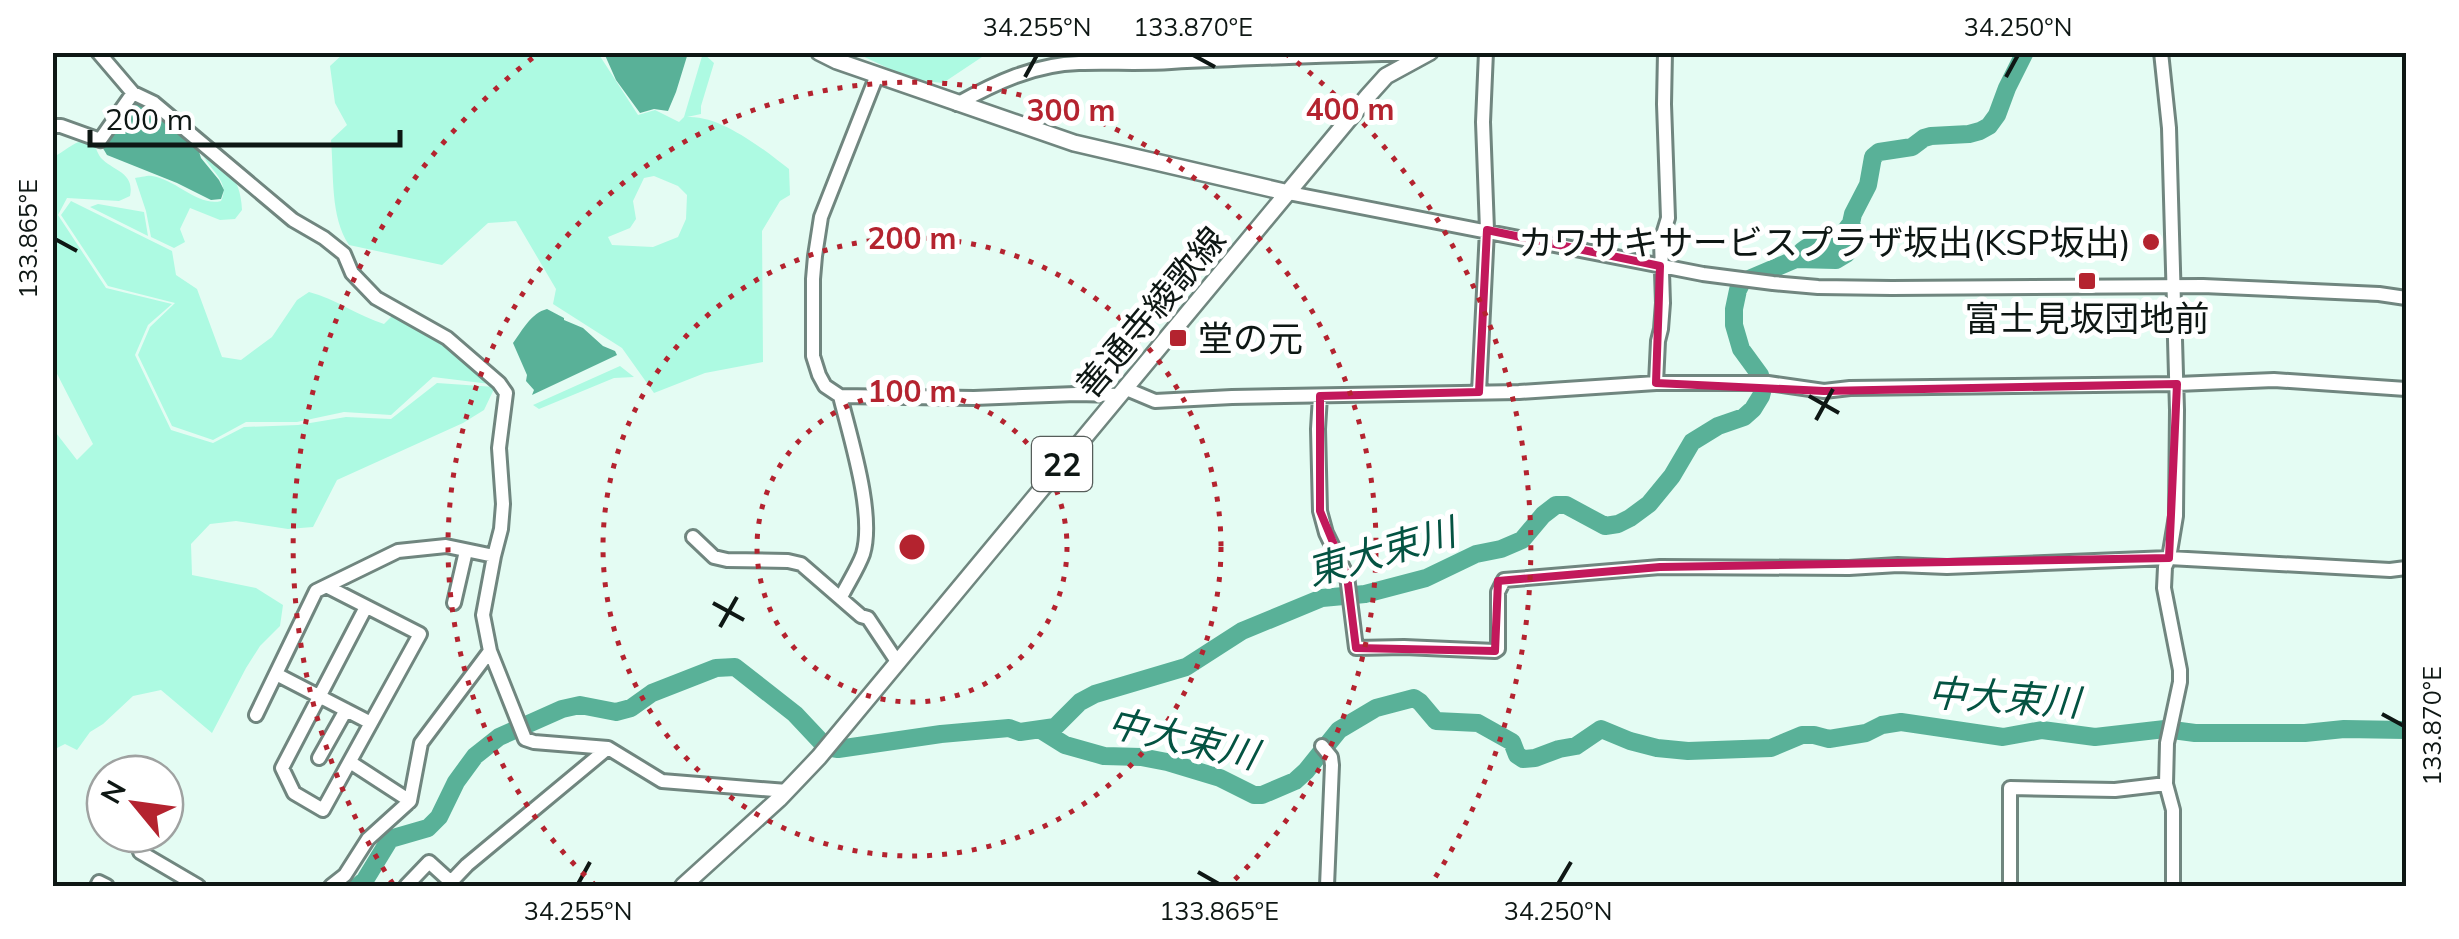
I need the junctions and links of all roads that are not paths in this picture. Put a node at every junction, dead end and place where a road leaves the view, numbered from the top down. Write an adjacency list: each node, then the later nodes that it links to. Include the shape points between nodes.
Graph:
1 (98, 52): 8 (street)
2 (819, 52): 7 (main road)
3 (1486, 52): 12 (street)
4 (1665, 52): 13 (street, via 1668,218)
5 (2161, 52): 14 (street)
6 (1422, 56): 9 (street, via 1076,63 1039,68); 11 (main road, 善通寺綾歌線 / 22, via 1386,76)
7 (877, 75): 9 (main road); 21 (street, via 820,217 815,256 813,356 825,386)
8 (133, 93): 10 (street, via 100,140); 25 (street, via 344,254 376,298 448,338 499,383 506,394 499,448 504,504)
9 (957, 104): 11 (main road, via 1074,144)
10 (52, 126)
11 (1289, 192): 12 (street); 19 (main road, 善通寺綾歌線 / 22)
12 (1487, 230): 13 (street); 20 (street)
13 (1660, 266): 14 (street, via 1818,288); 16 (street)
14 (2175, 288): 15 (street); 17 (street)
15 (2406, 298)
16 (1656, 384): 17 (street, via 1824,390); 20 (street)
17 (2176, 384): 18 (street, via 2274,380); 26 (street, via 2176,516)
18 (2406, 389)
19 (1122, 391): 21 (street); 22 (street, via 1155,401); 33 (main road, 善通寺綾歌線 / 22)
20 (1479, 392): 22 (street)
21 (840, 396): 29 (street, via 867,536)
22 (1320, 396): 26 (street, via 1320,512 1347,576 1356,648 1494,651 1504,580 1660,567 1947,567)
23 (694, 538): 29 (street, via 726,560 801,564)
24 (466, 551): 25 (street); 28 (street, via 398,551); 30 (street)
25 (494, 556): 32 (street, via 483,615)
26 (2169, 558): 27 (street); 43 (street, via 2164,588 2180,682 2166,743)
27 (2406, 568)
28 (326, 586): 31 (street); 34 (street, via 316,591)
29 (841, 597): 33 (street, via 868,618)
30 (454, 603)
31 (366, 607): 35 (street); 38 (street, via 420,634)
32 (490, 652): 39 (street, via 525,739); 45 (street, via 422,743)
33 (898, 663): 44 (main road, 善通寺綾歌線 / 22)
34 (276, 674): 35 (street); 37 (street)
35 (319, 696): 36 (street); 42 (street, via 282,768 294,793 323,810)
36 (346, 710): 38 (street); 41 (street)
37 (256, 716)
38 (371, 723): 42 (street)
39 (608, 748): 44 (street, via 662,782); 48 (street)
40 (1325, 748): 55 (street, via 1332,765)
41 (319, 758)
42 (350, 762): 45 (street)
43 (2166, 784): 56 (street, via 2010,788); 57 (street, via 2173,810)
44 (788, 791): 54 (main road, 善通寺綾歌線 / 22)
45 (410, 801): 52 (street)
46 (142, 854): 47 (street)
47 (173, 880): 51 (street)
48 (449, 884): 53 (street, via 428,862)
49 (97, 886): 50 (street)
50 (106, 886)
51 (198, 886)
52 (330, 886)
53 (406, 886)
54 (683, 886)
55 (1326, 886)
56 (2010, 886)
57 (2173, 886)

